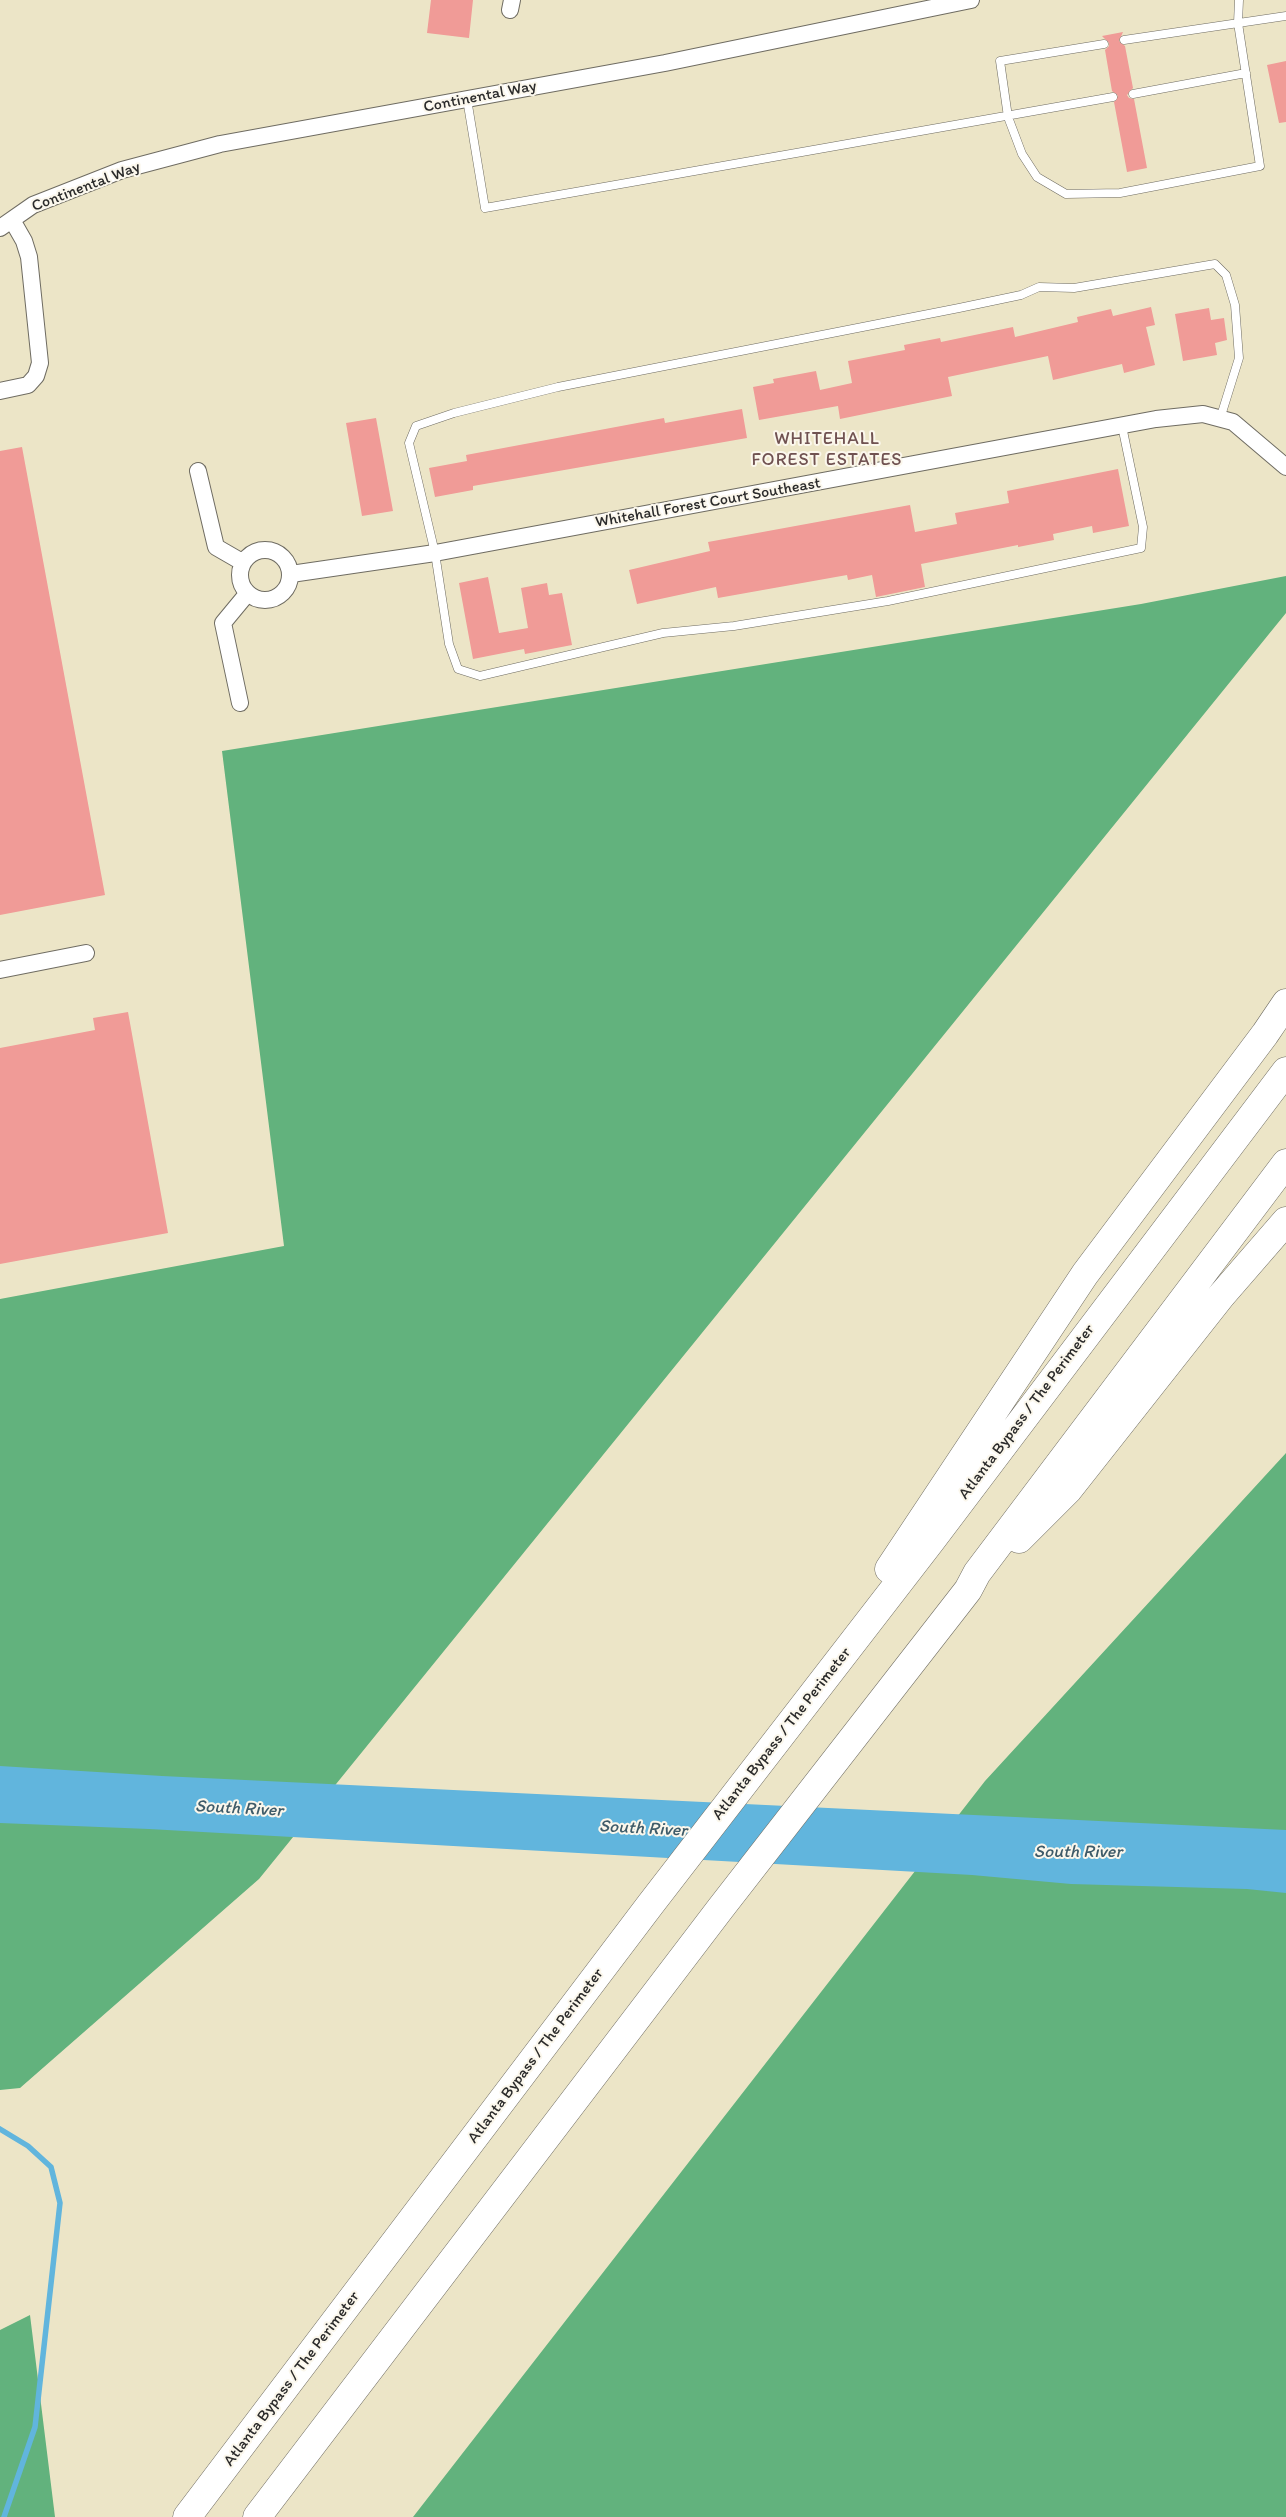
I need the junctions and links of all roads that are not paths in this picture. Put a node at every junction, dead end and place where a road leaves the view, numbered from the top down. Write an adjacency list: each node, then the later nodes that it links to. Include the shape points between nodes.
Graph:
1 (971, 0): 10 (street, Continental Way)
2 (1239, 0): 4 (lane)
3 (1286, 16): 4 (lane)
4 (1238, 23): 5 (lane); 7 (lane)
5 (1124, 40)
6 (1104, 44): 11 (lane, via 1000,61)
7 (1246, 73): 8 (lane); 11 (lane, via 1260,166 1120,193 1066,194 1038,177 1022,154)
8 (1134, 94)
9 (1113, 97): 11 (lane)
10 (467, 100): 11 (lane, via 485,208); 12 (street, Continental Way, via 220,144 122,170 33,205)
11 (1008, 117)
12 (6, 224): 13 (street, via 24,241 29,257 40,363 32,382)
13 (0, 391)
14 (1220, 419): 15 (street, Whitehall Forest Court Southeast, via 1203,414); 16 (street, Whitehall Forest Court Southeast, via 1233,422); 18 (lane, via 1239,358 1235,306 1226,275 1215,264 1074,288 1039,287 1020,295 959,308 558,387 416,426 409,443)
15 (1122, 426): 18 (street, Whitehall Forest Court Southeast); 18 (lane, via 1142,527 1140,548 888,601 734,626 663,633 480,676 458,669 449,644)
16 (1286, 467)
17 (198, 471): 19 (street, via 216,547)
18 (435, 553): 20 (street, Whitehall Forest Court Southeast)
19 (242, 562): 20 (street, via 255,551 271,550 285,559); 21 (street, via 239,579)
20 (291, 574): 21 (street, via 289,583 279,596 263,600)
21 (247, 594): 22 (street, via 223,623)
22 (240, 703)
23 (86, 953): 24 (street)
24 (0, 970)
25 (1286, 1003): 30 (highway, via 1085,1274)
26 (1286, 1071): 30 (highway, Atlanta Bypass / The Perimeter)
27 (1286, 1163): 29 (highway, via 976,1572)
28 (1286, 1221): 29 (highway, via 1221,1296 1068,1490)
29 (968, 1590): 32 (highway, via 720,1908)
30 (755, 1770): 31 (highway, Atlanta Bypass / The Perimeter)
31 (187, 2517)
32 (257, 2517)

